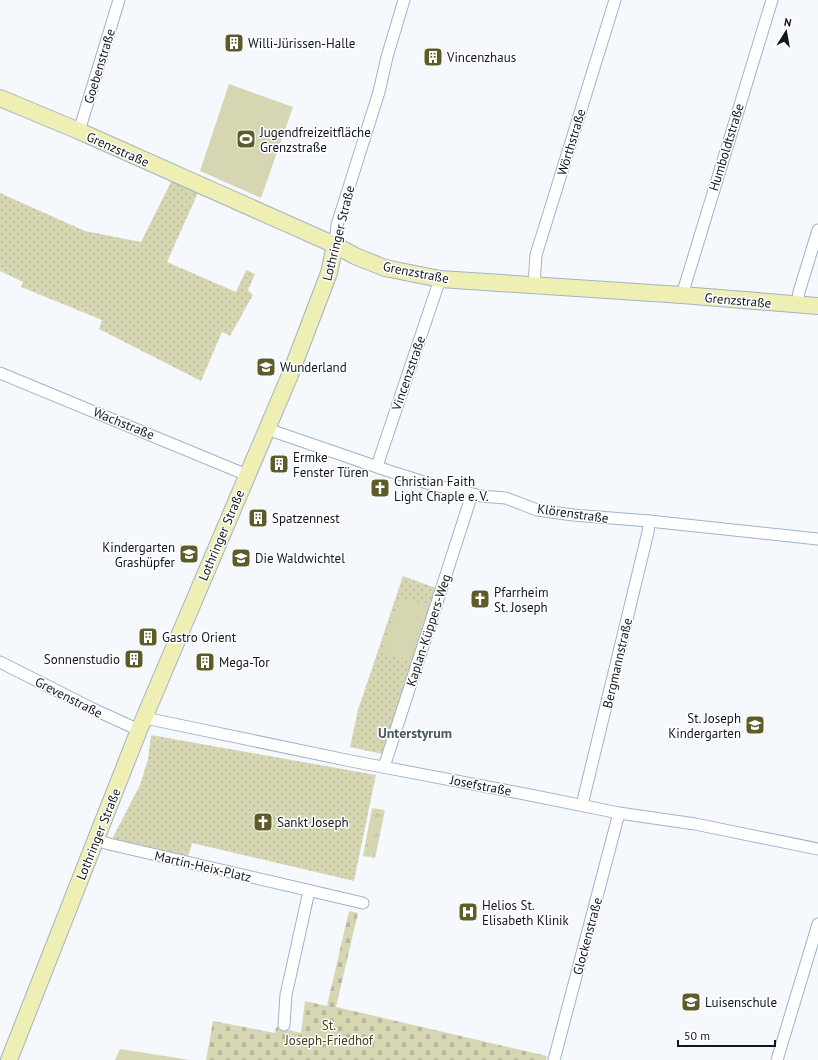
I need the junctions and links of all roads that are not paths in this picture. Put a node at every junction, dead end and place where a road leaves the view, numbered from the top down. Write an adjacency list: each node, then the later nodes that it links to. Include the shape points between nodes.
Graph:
1 (119, 0): 6 (street, Goebenstraße)
2 (404, 0): 8 (street, Lothringer Straße, via 379,92 337,225)
3 (615, 0): 10 (street, Wörthstraße, via 536,255)
4 (772, 0): 11 (street, Humboldtstraße)
5 (0, 98): 6 (street, Grenzstraße)
6 (79, 132): 8 (street, Grenzstraße)
7 (818, 230): 12 (street)
8 (335, 245): 9 (street, Grenzstraße, via 385,268); 15 (street, Lothringer Straße, via 322,293)
9 (440, 279): 10 (street, Grenzstraße); 16 (street, Vincenzstraße)
10 (534, 284): 11 (street, Grenzstraße)
11 (682, 295): 12 (street, Grenzstraße)
12 (797, 305): 13 (street, Grenzstraße)
13 (818, 306)
14 (0, 373): 17 (street, Wachstraße)
15 (267, 429): 16 (street, Klörenstraße); 17 (street, Lothringer Straße)
16 (377, 466): 18 (street, Klörenstraße, via 430,484)
17 (247, 475): 22 (street, Lothringer Straße)
18 (472, 494): 19 (street, Klörenstraße, via 506,498 533,509 553,513); 23 (street, Kaplan-Küppers-Weg)
19 (649, 521): 20 (street, Klörenstraße); 24 (street, Bergmannstraße)
20 (818, 539)
21 (0, 662): 22 (street, Grevenstraße, via 99,712)
22 (142, 724): 23 (street, Josefstraße); 26 (street, Lothringer Straße)
23 (384, 767): 24 (street, Josefstraße)
24 (582, 804): 25 (street, Josefstraße)
25 (619, 813): 27 (street, Josefstraße, via 696,824); 33 (street, Glockenstraße)
26 (96, 840): 28 (street, Martin-Heix-Platz); 32 (street, Lothringer Straße)
27 (818, 849)
28 (310, 891): 29 (street, Martin-Heix-Platz); 31 (street, via 286,995)
29 (363, 903)
30 (818, 924): 34 (street)
31 (284, 1025)
32 (8, 1060)
33 (554, 1060)
34 (777, 1060)

